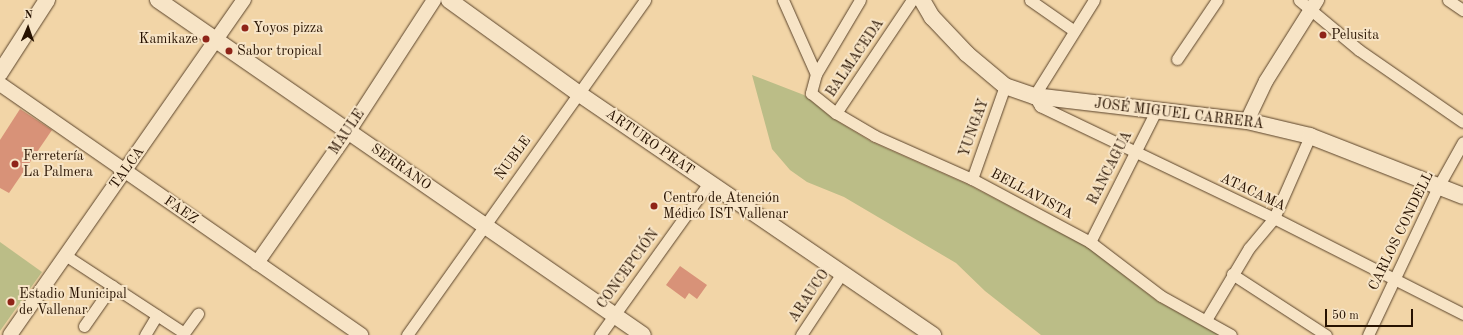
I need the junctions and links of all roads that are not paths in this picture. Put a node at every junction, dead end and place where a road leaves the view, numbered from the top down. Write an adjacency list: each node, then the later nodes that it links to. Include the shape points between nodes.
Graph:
1 (47, 0): 21 (main road)
2 (158, 0): 19 (main road, SERRANO)
3 (244, 0): 19 (street, TALCA)
4 (434, 0): 31 (street, MAULE)
5 (449, 0): 25 (main road, ARTURO PRAT)
6 (645, 0): 25 (street, ÑUBLE)
7 (783, 0): 22 (street)
8 (860, 0): 22 (street)
9 (912, 0): 28 (street, BALMACEDA)
10 (922, 0): 24 (main road, JOSÉ MIGUEL CARRERA, via 932,17 967,54)
11 (1030, 0): 18 (street)
12 (1094, 0): 18 (street)
13 (1217, 0): 20 (street)
14 (1299, 0): 16 (street)
15 (1448, 0): 17 (street)
16 (1314, 4): 29 (street, via 1266,81); 30 (street, via 1359,50)
17 (1463, 10)
18 (1073, 30): 26 (street)
19 (217, 41): 31 (main road, SERRANO); 35 (street, TALCA)
20 (1177, 59)
21 (0, 73)
22 (816, 74): 28 (street, BELLAVISTA, via 811,93)
23 (0, 84): 35 (street, FAEZ)
24 (1005, 86): 26 (main road, JOSÉ MIGUEL CARRERA); 36 (street, YUNGAY)
25 (578, 93): 37 (main road, ARTURO PRAT); 41 (street, ÑUBLE)
26 (1034, 96): 27 (main road, JOSÉ MIGUEL CARRERA); 34 (street, ATACAMA, via 1040,106)
27 (1157, 109): 29 (main road, JOSÉ MIGUEL CARRERA); 34 (street, RANCAGUA)
28 (836, 113): 36 (street, BELLAVISTA, via 875,136)
29 (1247, 121): 32 (main road, JOSÉ MIGUEL CARRERA)
30 (1463, 122)
31 (349, 131): 41 (main road, SERRANO); 44 (street, MAULE)
32 (1310, 136): 38 (main road, JOSÉ MIGUEL CARRERA); 40 (street)
33 (1463, 142): 38 (street, CARLOS CONDELL)
34 (1134, 152): 40 (street, ATACAMA); 42 (street, RANCAGUA)
35 (125, 171): 43 (street, TALCA); 44 (street, FAEZ)
36 (972, 179): 42 (street, BELLAVISTA)
37 (709, 183): 45 (main road, ARTURO PRAT); 52 (street, CONCEPCIÓN)
38 (1439, 185): 39 (main road, JOSÉ MIGUEL CARRERA); 47 (street, CARLOS CONDELL)
39 (1463, 196)
40 (1274, 218): 46 (street); 47 (street, ATACAMA)
41 (483, 225): 52 (main road, SERRANO); 58 (street, ÑUBLE)
42 (1090, 242): 53 (street, BELLAVISTA, via 1161,296)
43 (65, 255): 48 (street); 55 (street, TALCA)
44 (258, 263): 57 (street, FAEZ)
45 (842, 273): 61 (street, ARAUCO); 62 (main road, ARTURO PRAT)
46 (1232, 274): 53 (street); 64 (street)
47 (1395, 278): 50 (street, ATACAMA); 65 (street, CARLOS CONDELL)
48 (112, 286): 51 (street); 54 (street)
49 (198, 314): 51 (street, via 184,333)
50 (1463, 314)
51 (157, 315): 56 (street)
52 (614, 315): 59 (street, CONCEPCIÓN); 60 (main road, SERRANO)
53 (1206, 320): 63 (street, BELLAVISTA)
54 (84, 326)
55 (10, 335)
56 (145, 335)
57 (361, 335)
58 (407, 335)
59 (600, 335)
60 (643, 335)
61 (801, 335)
62 (933, 335)
63 (1231, 335)
64 (1326, 335)
65 (1368, 335)

